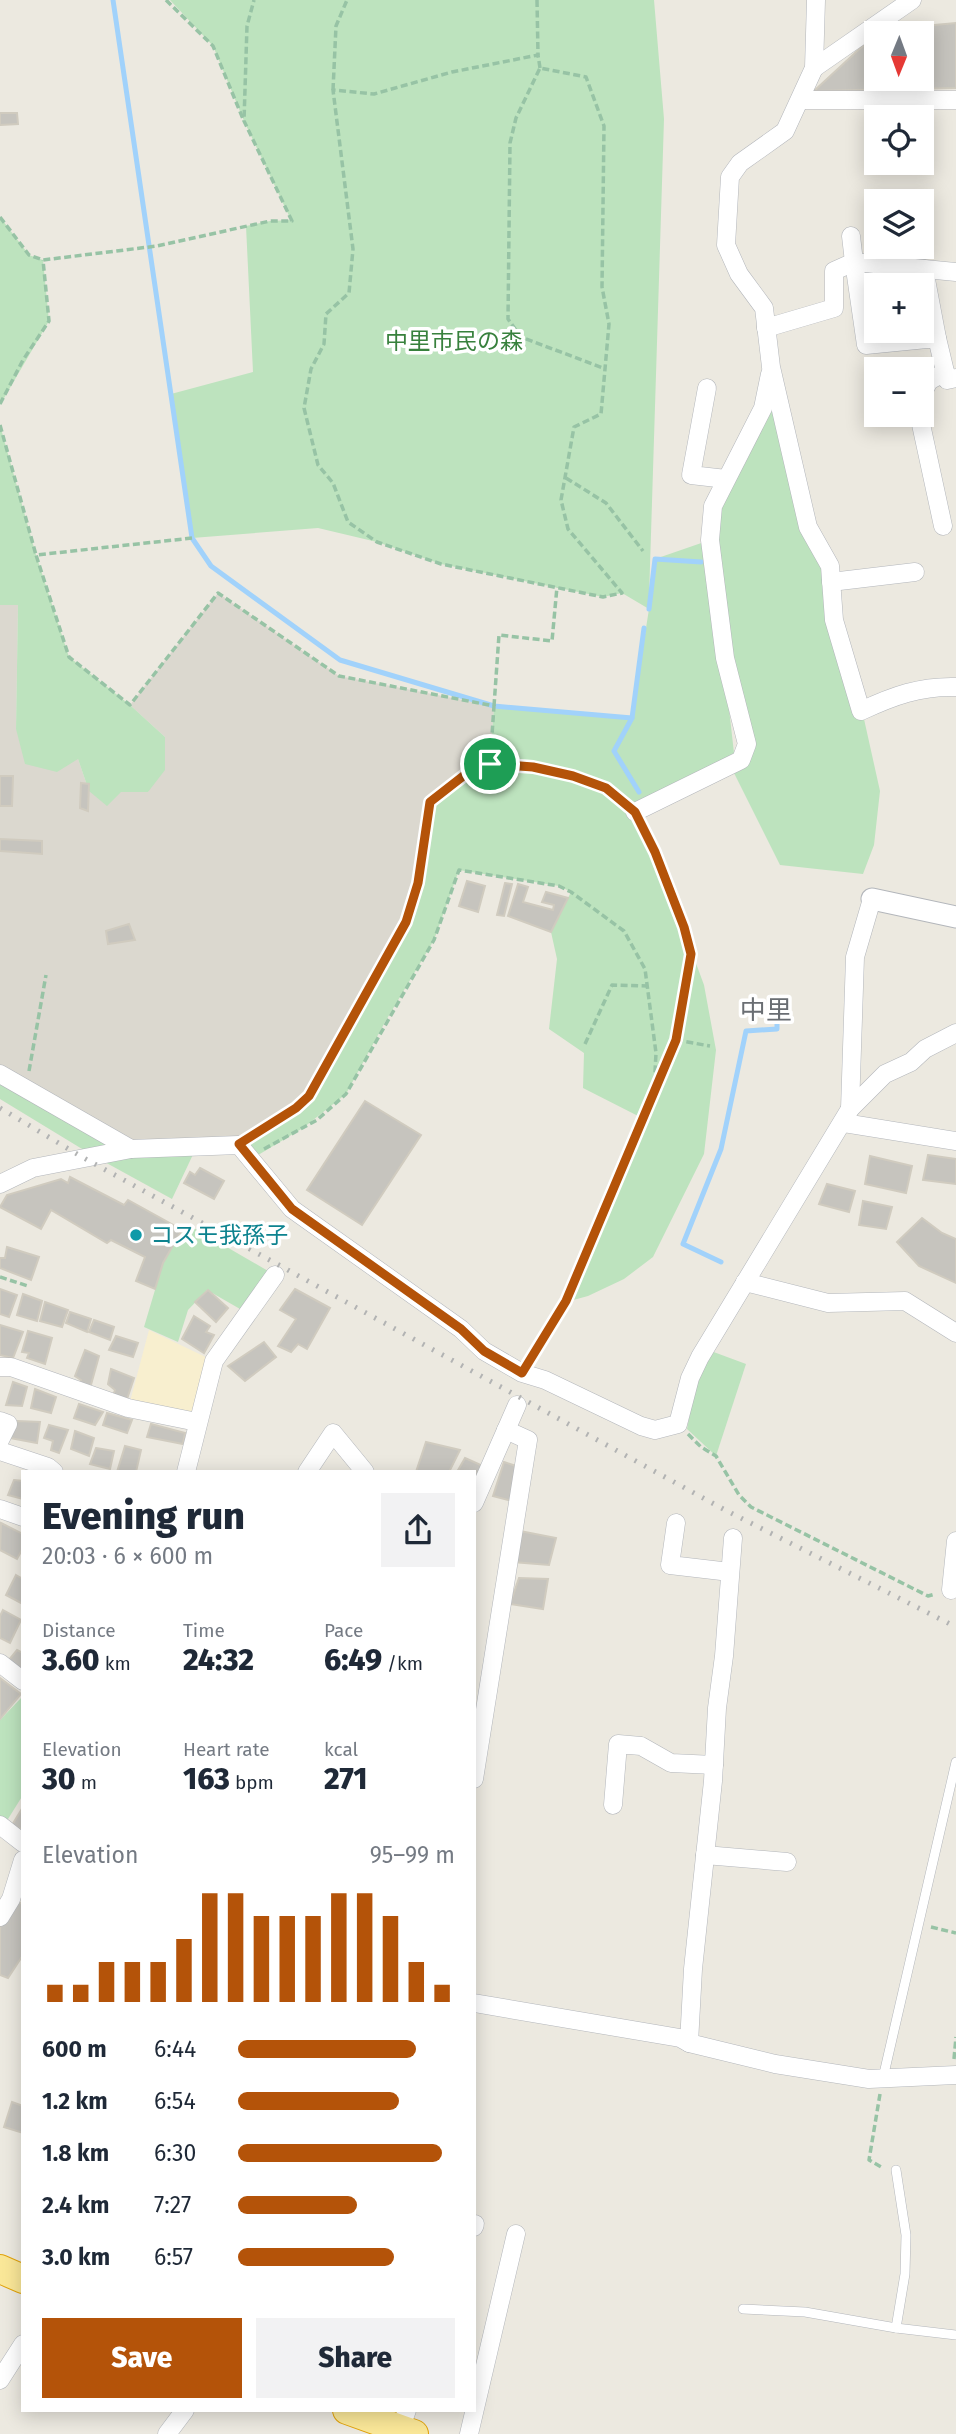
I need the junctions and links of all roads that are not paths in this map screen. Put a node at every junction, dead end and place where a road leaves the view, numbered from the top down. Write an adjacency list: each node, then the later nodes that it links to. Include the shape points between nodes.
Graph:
1 (816, 0): 3 (street)
2 (912, 0): 3 (street)
3 (814, 68): 4 (street)
4 (801, 100): 5 (street); 10 (street, via 785,131 740,163 730,177 726,244 739,274 764,308)
5 (956, 100)
6 (851, 236): 7 (street)
7 (854, 262): 8 (street); 10 (street, via 834,271 834,308); 11 (street, via 866,345)
8 (924, 269): 9 (street); 11 (street)
9 (956, 272)
10 (766, 328): 12 (street)
11 (937, 338): 13 (street)
12 (771, 367): 17 (street, via 763,408); 20 (street, via 808,527 830,566)
13 (951, 375): 14 (street)
14 (934, 380)
15 (706, 388): 17 (street, via 691,475)
16 (922, 427): 18 (street)
17 (726, 479): 22 (street, via 713,506 710,540 724,658 747,744 741,760)
18 (943, 526)
19 (915, 572): 20 (street)
20 (831, 582): 21 (street, via 834,620 861,711 894,695 931,686)
21 (956, 687)
22 (635, 812)
23 (872, 900): 24 (street); 27 (street, via 855,957)
24 (956, 917)
25 (956, 1033): 27 (street, via 885,1074)
26 (0, 1074): 29 (street)
27 (847, 1116): 28 (street); 32 (street)
28 (956, 1141)
29 (131, 1149): 30 (street, via 33,1168); 32 (street, via 239,1144 292,1209 461,1329 484,1351 522,1373 655,1430 678,1424 699,1357)
30 (1, 1181)
31 (275, 1275): 37 (street, via 214,1361)
32 (746, 1282): 33 (street, via 828,1303 905,1301)
33 (956, 1333)
34 (0, 1367): 37 (street, via 128,1409)
35 (517, 1405): 38 (street)
36 (0, 1421): 39 (street, via 8,1424)
37 (197, 1422): 42 (street)
38 (506, 1430): 45 (street); 57 (street, via 528,1440)
39 (0, 1440)
40 (0, 1451): 41 (street)
41 (52, 1470)
42 (186, 1470)
43 (308, 1470): 44 (street, via 332,1433)
44 (363, 1470)
45 (476, 1498)
46 (0, 1509): 47 (street)
47 (21, 1516)
48 (676, 1524): 51 (street, via 670,1565)
49 (733, 1538): 51 (street)
50 (956, 1541): 52 (street)
51 (730, 1572): 56 (street)
52 (953, 1590)
53 (0, 1663): 54 (street)
54 (21, 1679)
55 (956, 1762): 68 (lane)
56 (714, 1765): 58 (street, via 671,1763 641,1746 618,1744); 61 (street)
57 (476, 1766)
58 (613, 1805)
59 (0, 1825): 60 (street)
60 (21, 1841)
61 (705, 1855): 62 (street); 66 (street)
62 (787, 1862)
63 (21, 1866): 64 (street)
64 (0, 1917)
65 (476, 2003): 66 (street)
66 (689, 2043): 68 (street, via 775,2064)
67 (956, 2075): 68 (street)
68 (883, 2078)
69 (896, 2170): 74 (lane, via 906,2235)
70 (516, 2234): 78 (street)
71 (0, 2269): 72 (highway)
72 (21, 2278)
73 (743, 2309): 74 (lane, via 805,2312)
74 (896, 2328): 75 (lane)
75 (956, 2335)
76 (21, 2347): 77 (street)
77 (0, 2380)
78 (476, 2404)
79 (184, 2412): 83 (street)
80 (355, 2412): 82 (highway)
81 (474, 2412): 84 (street)
82 (407, 2425)
83 (167, 2434)
84 (469, 2434)

